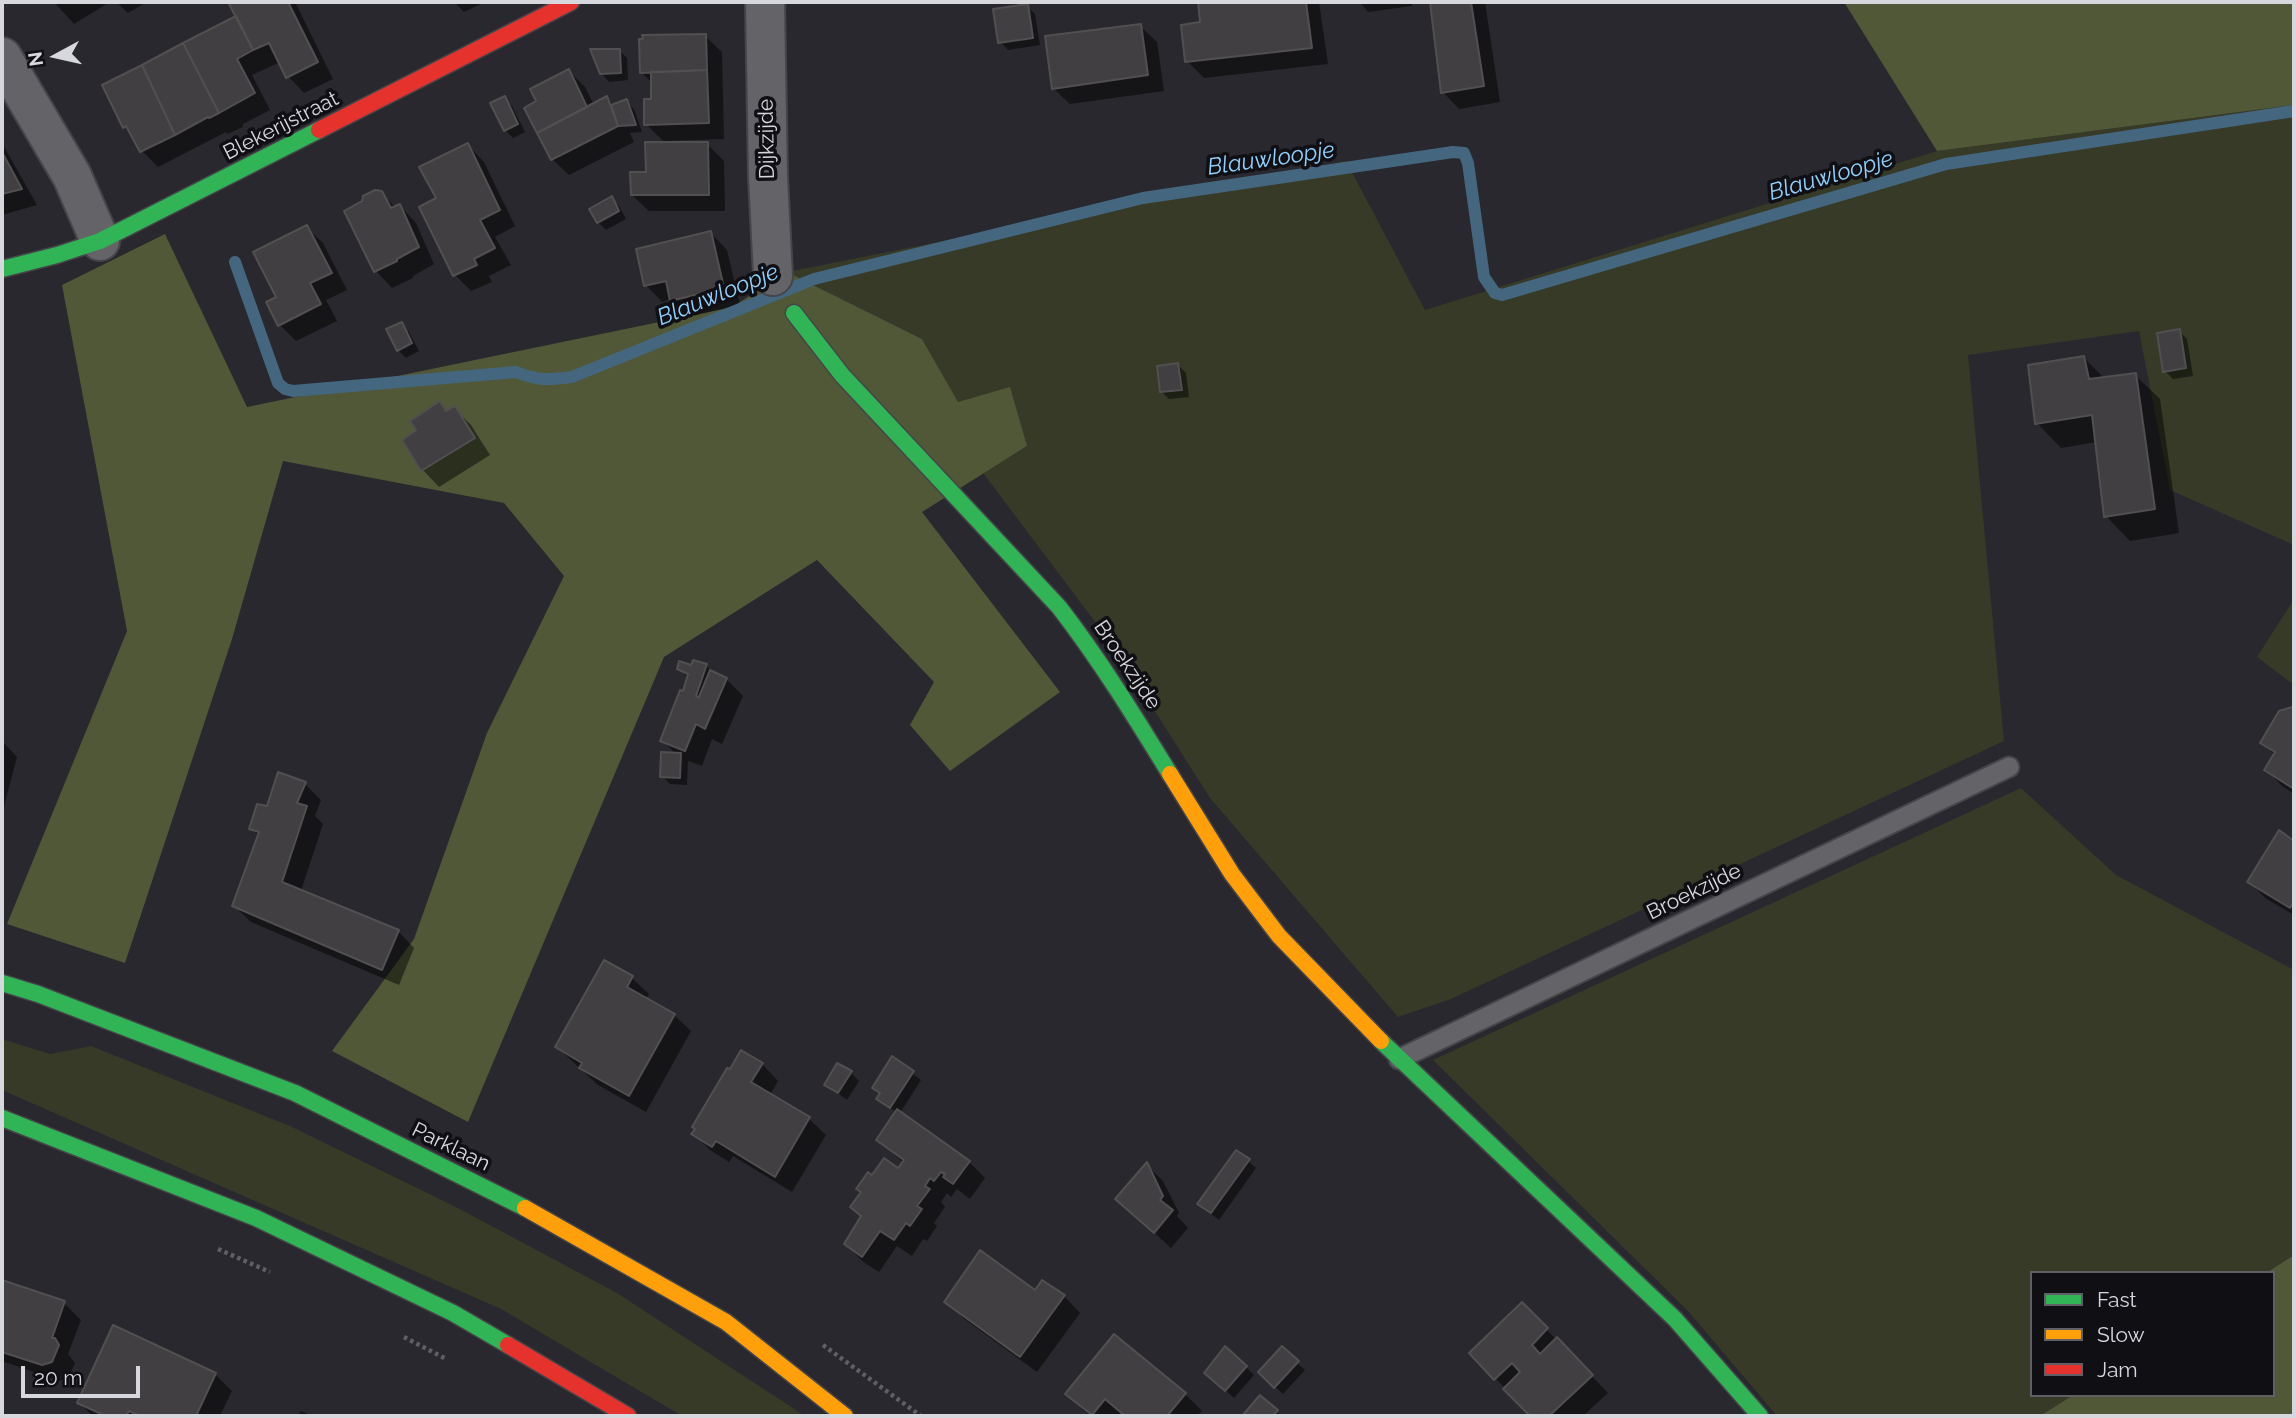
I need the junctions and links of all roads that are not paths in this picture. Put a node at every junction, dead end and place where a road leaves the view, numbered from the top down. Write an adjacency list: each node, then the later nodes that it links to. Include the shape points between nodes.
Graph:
1 (571, 2): 4 (street, Blekerijstraat)
2 (765, 2): 6 (street, Dijkzijde)
3 (2, 57): 4 (street, via 72,176)
4 (100, 241): 5 (street, Blekerijstraat)
5 (2, 269)
6 (773, 276)
7 (794, 313): 10 (street, Broekzijde, via 842,375 1059,607 1122,695 1231,874 1279,936)
8 (2009, 767): 10 (lane, Broekzijde)
9 (2, 984): 13 (street, Parklaan, via 38,993 295,1093 513,1200 726,1322)
10 (1399, 1059): 14 (street, Broekzijde, via 1675,1319)
11 (2, 1118): 12 (street, via 269,1224 453,1312)
12 (628, 1416)
13 (845, 1416)
14 (1760, 1416)

